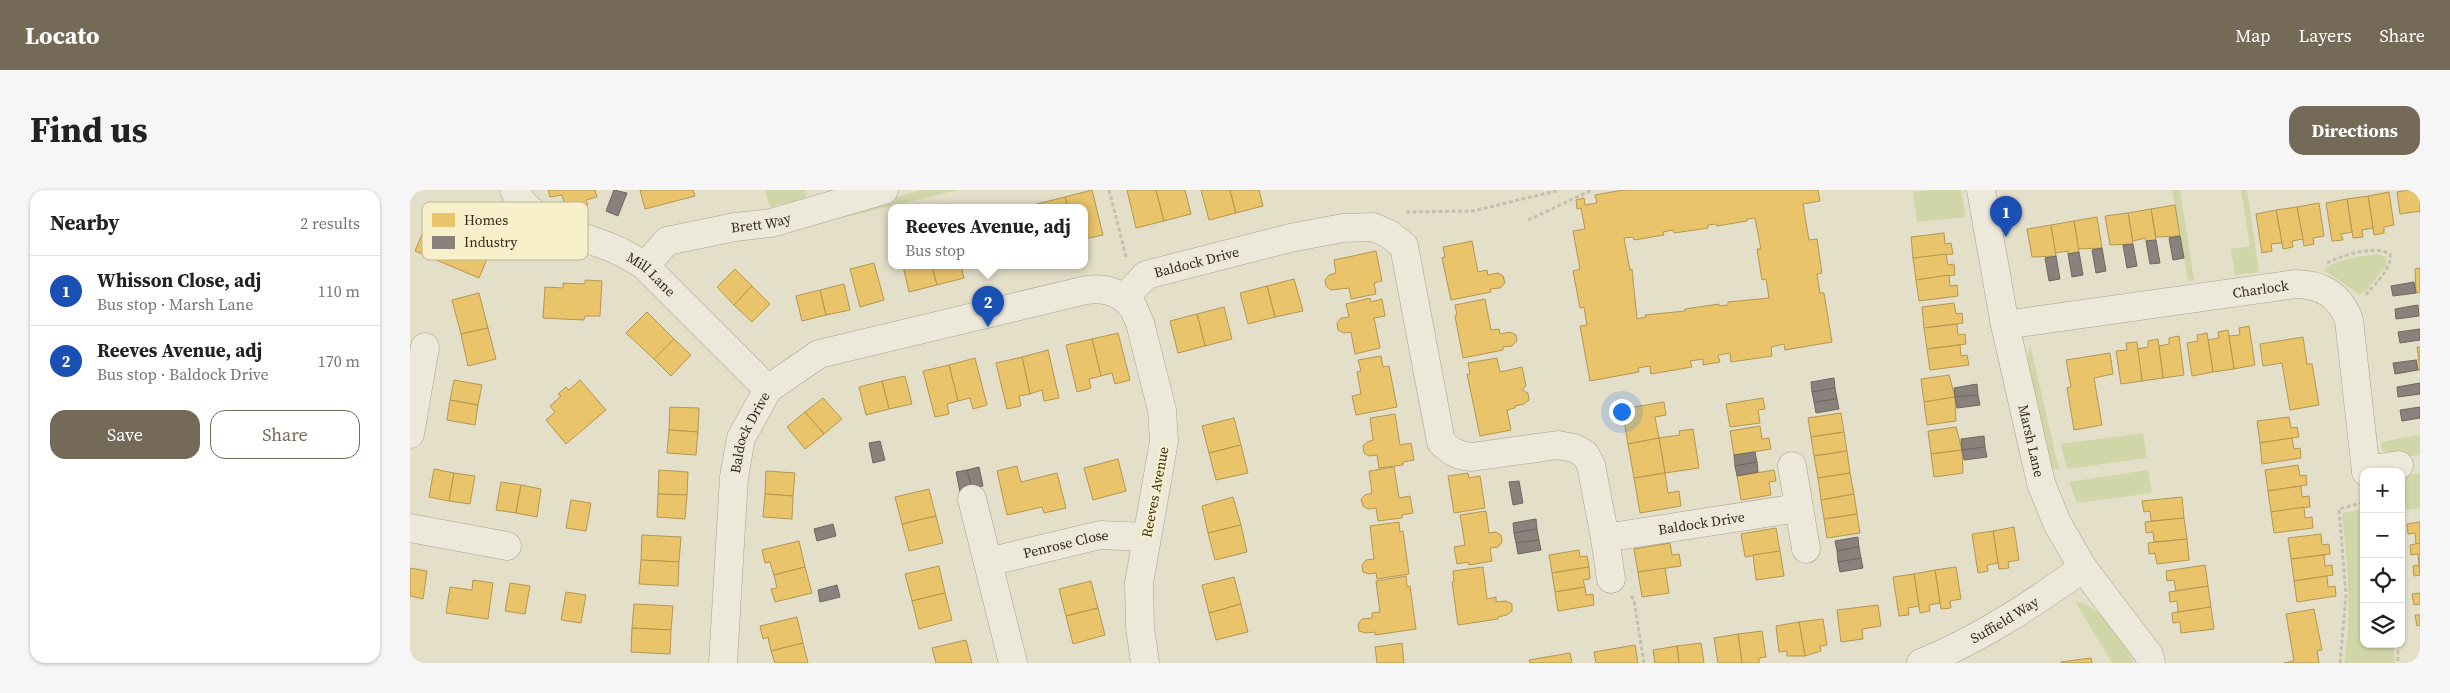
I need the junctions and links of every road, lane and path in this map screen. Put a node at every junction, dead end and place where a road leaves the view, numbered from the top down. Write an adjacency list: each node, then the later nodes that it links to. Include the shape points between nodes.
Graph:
1 (514, 190): 7 (street, Mill Lane)
2 (884, 190): 11 (street, Brett Way, via 771,223 667,241)
3 (1109, 190): 13 (path, via 1127,263)
4 (1560, 190): 9 (path, via 1473,211 1395,211)
5 (1592, 190): 8 (path)
6 (1981, 190): 15 (street, Marsh Lane)
7 (524, 202)
8 (1528, 220)
9 (1373, 227): 13 (street, Baldock Drive, via 1344,228 1290,238 1146,275); 28 (street, via 1404,246 1441,442 1450,451 1472,457 1558,445 1574,448 1584,454 1591,465)
10 (588, 239): 11 (street, Mill Lane)
11 (645, 266): 17 (street, Mill Lane)
12 (2296, 284): 14 (street, Charlock, via 2310,284 2332,294 2346,310); 14 (path, via 2329,262 2354,254 2379,250 2390,254 2389,267); 15 (street, Charlock)
13 (1124, 298): 17 (street, Baldock Drive, via 1100,288 1086,290 819,354); 27 (street, Reeves Avenue, via 1140,322 1162,410 1164,441)
14 (2349, 320): 21 (street, Charlock)
15 (2005, 325): 32 (street, Marsh Lane, via 2041,483 2057,523)
16 (425, 347): 18 (street)
17 (768, 389): 36 (street, Baldock Drive, via 741,438 734,477)
18 (410, 434)
19 (2399, 465): 22 (street, Charlock)
20 (1792, 466): 25 (street)
21 (2366, 468)
22 (2382, 468)
23 (972, 499): 31 (street)
24 (2360, 503): 42 (path, via 2339,510 2346,595)
25 (1798, 508): 28 (street, Baldock Drive); 30 (street)
26 (410, 528): 29 (street)
27 (1146, 538): 31 (street, Penrose Close, via 1100,535); 38 (street, Reeves Avenue, via 1139,584)
28 (1605, 538): 33 (street)
29 (507, 546)
30 (1806, 549)
31 (988, 562): 37 (street)
32 (2083, 568): 40 (street, Suffield Way, via 1977,638); 41 (street, Marsh Lane, via 2149,655)
33 (1611, 579)
34 (1634, 600): 39 (path)
35 (2398, 648): 43 (path)
36 (723, 663)
37 (1013, 663)
38 (1145, 663)
39 (1644, 663)
40 (1921, 663)
41 (2151, 663)
42 (2340, 663)
43 (2398, 663)

